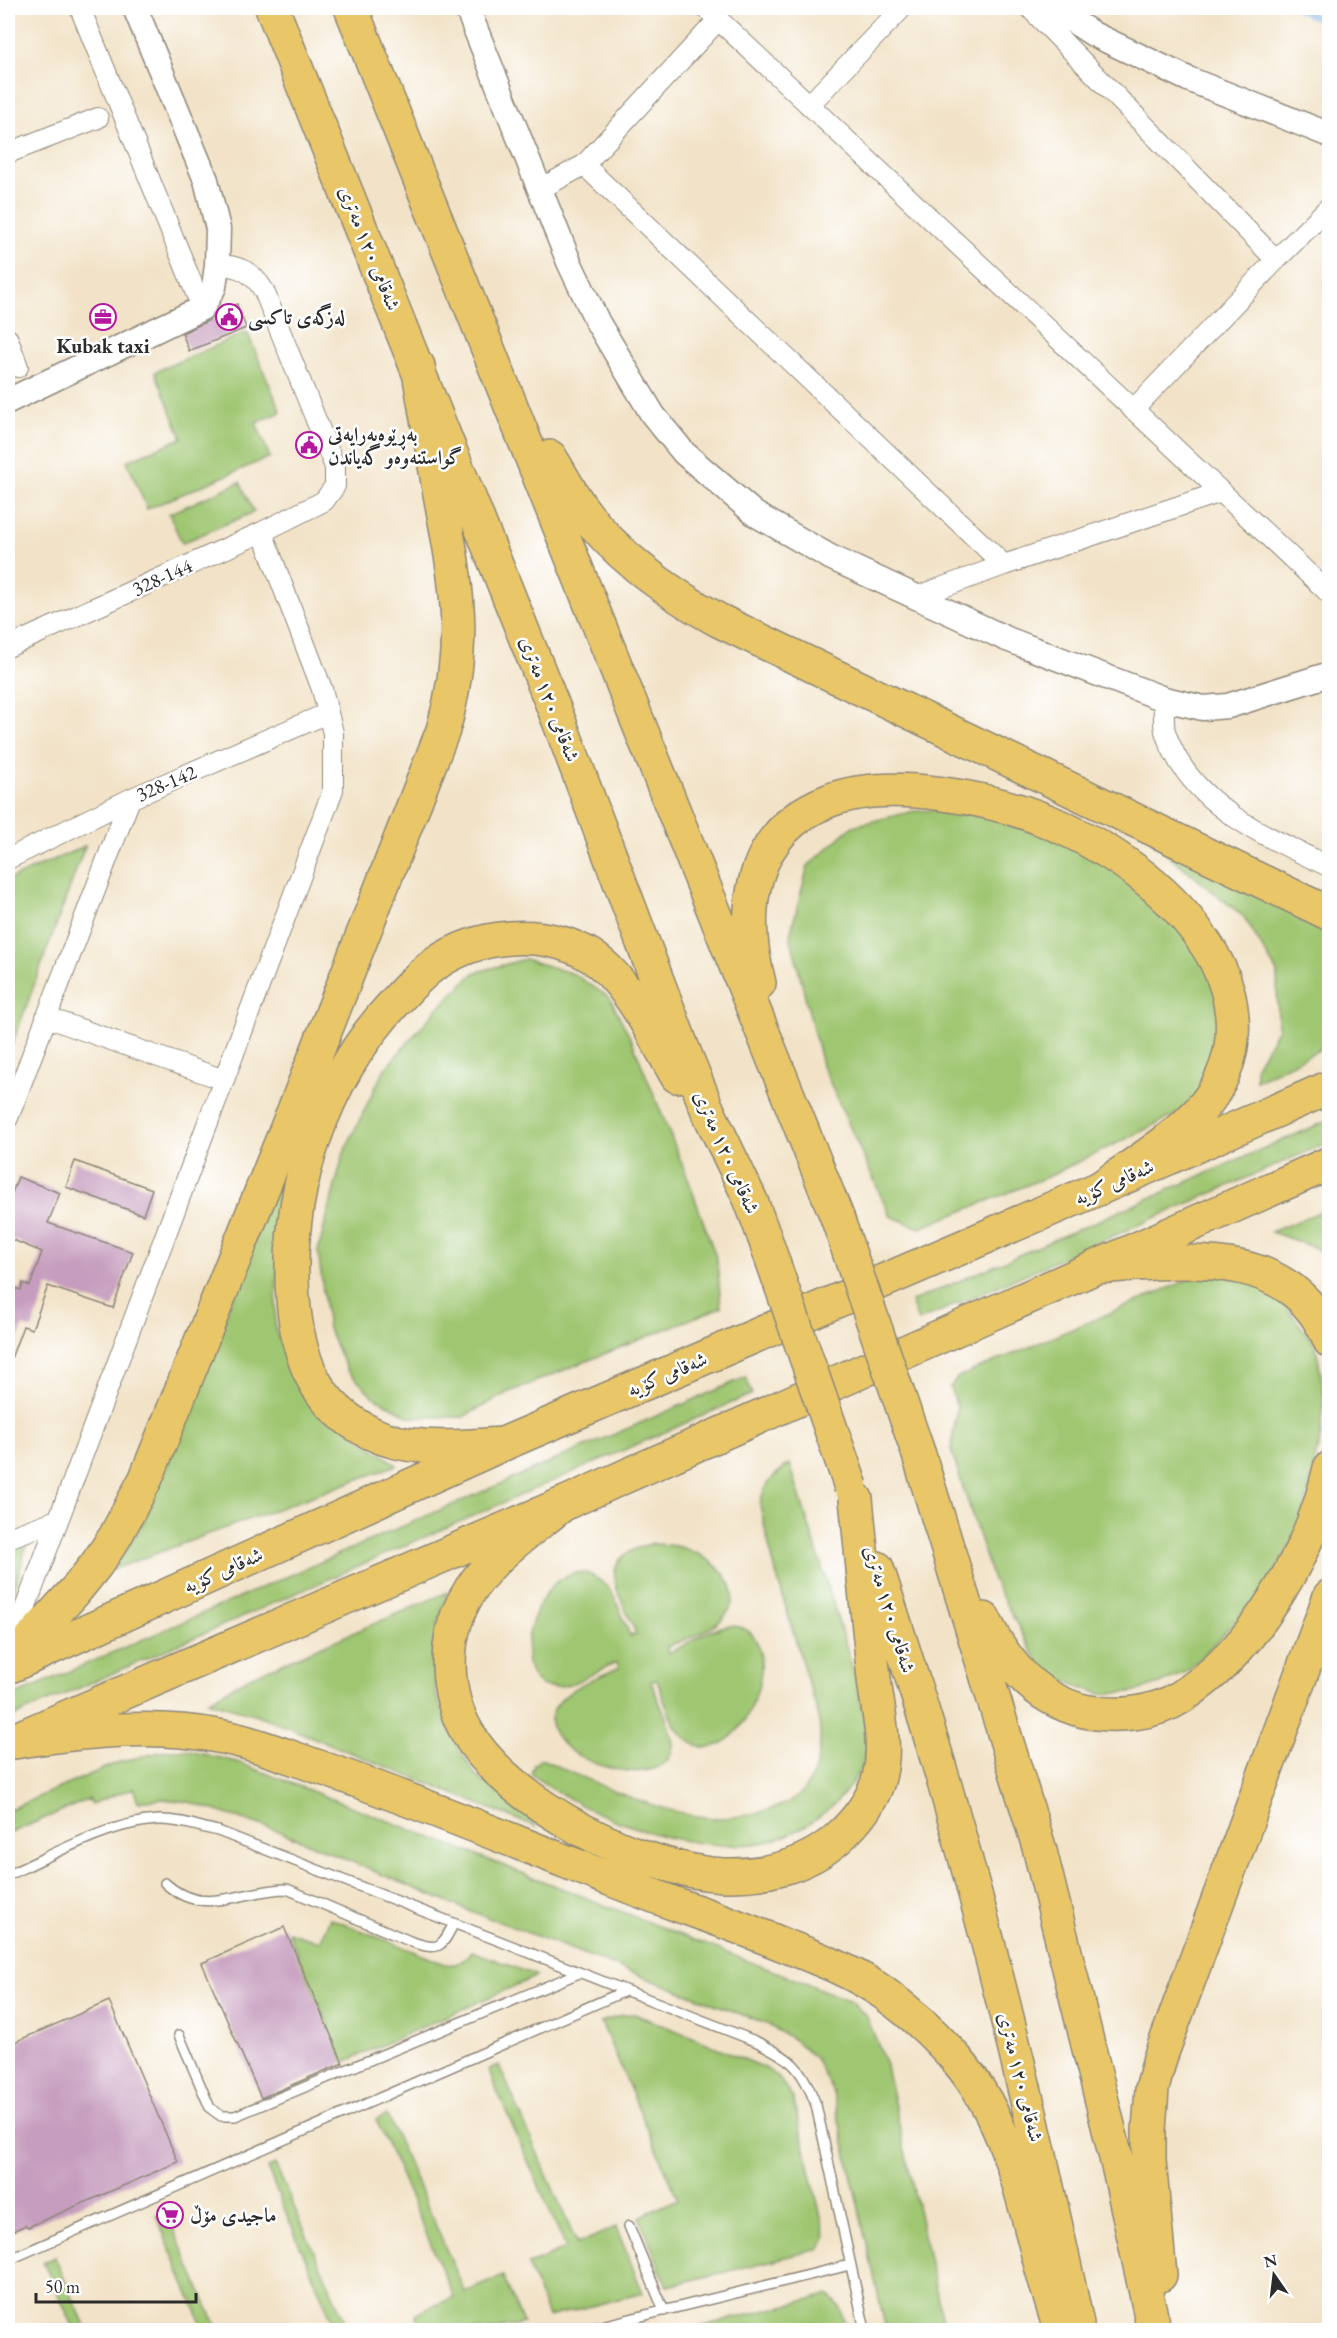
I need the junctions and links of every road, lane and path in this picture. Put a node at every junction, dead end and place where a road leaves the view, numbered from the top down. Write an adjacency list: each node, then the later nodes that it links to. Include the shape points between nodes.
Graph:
1 (80, 8): 19 (street)
2 (135, 8): 18 (street, via 206,180 218,229)
3 (272, 8): 21 (highway, شەقامی ١٢٠ مەتری)
4 (351, 8): 23 (highway)
5 (467, 8): 15 (street)
6 (902, 8): 10 (street)
7 (1030, 8): 17 (street)
8 (1053, 8): 12 (street, via 1093,34 1188,79)
9 (712, 14): 10 (street); 14 (street)
10 (809, 105): 25 (street)
11 (99, 118): 13 (street)
12 (1329, 135)
13 (8, 153)
14 (584, 165): 15 (street); 28 (street)
15 (540, 189): 30 (street, via 598,323 653,415 684,453 755,514 830,557)
16 (1329, 206): 17 (street)
17 (1276, 260): 25 (street)
18 (217, 265): 19 (street, via 214,287); 27 (street, 328-144, via 245,270 264,291 335,467 335,486 324,501)
19 (202, 308): 24 (street)
20 (8, 339): 22 (street)
21 (418, 366): 46 (highway, شەقامی ١٢٠ مەتری, via 559,721 683,1049); 58 (highway, via 459,613 456,677 443,730 146,1478 96,1565)
22 (18, 367)
23 (499, 371): 38 (highway, via 581,509 630,561 687,603); 44 (highway)
24 (8, 401)
25 (1133, 410): 26 (street)
26 (1221, 492): 28 (street); 29 (street)
27 (262, 532): 31 (street, 328-144); 34 (street)
28 (1004, 565): 30 (street)
29 (1329, 594)
30 (916, 597): 33 (street, via 1007,639)
31 (8, 647)
32 (1329, 675): 33 (street, via 1228,706 1203,708)
33 (1164, 699): 37 (street, via 1169,744 1201,790 1240,822)
34 (328, 713): 35 (street, 328-142); 40 (street, via 333,733 333,790)
35 (130, 799): 36 (street, 328-142); 39 (street)
36 (8, 860)
37 (1329, 867)
38 (1329, 914)
39 (46, 1017): 40 (street); 42 (street)
40 (224, 1080): 54 (street)
41 (1329, 1087): 45 (highway, شەقامی کۆیە)
42 (8, 1118)
43 (1329, 1163): 47 (highway)
44 (820, 1173): 45 (highway, via 754,963 750,922 753,886 775,841 813,808 860,793 925,792 1020,811 1051,822 1108,852 1148,880 1183,914 1224,975 1233,1032 1225,1071 1216,1089 1193,1120); 51 (highway, bridge)
45 (1100, 1188): 49 (highway, شەقامی کۆیە)
46 (751, 1201): 49 (highway, via 637,1009 614,975 589,956 545,939 493,940 454,953 420,975 354,1054 312,1144 293,1227 296,1332 319,1390 351,1422 372,1434 419,1446); 52 (highway, شەقامی ١٢٠ مەتری, bridge)
47 (1095, 1267): 48 (highway, via 1189,1262 1250,1269 1288,1285 1316,1315); 53 (highway)
48 (1329, 1341)
49 (503, 1444): 58 (highway, شەقامی کۆیە)
50 (1329, 1468): 51 (highway, via 1301,1551 1250,1633 1181,1697 1138,1713 1116,1714 1093,1713 1050,1699 1031,1686 1004,1656 984,1620)
51 (930, 1486): 74 (highway, via 1039,1847 1122,2178)
52 (853, 1493): 53 (highway, via 883,1742 878,1782 859,1818 830,1845 812,1857 778,1870 740,1875 683,1868 643,1856 564,1820 495,1767 479,1750 457,1711 449,1666 451,1643 464,1600 492,1563); 73 (highway, شەقامی ١٢٠ مەتری, via 941,1772 1047,2182)
53 (563, 1504): 59 (highway)
54 (57, 1520): 55 (street); 57 (street)
55 (8, 1538)
56 (1329, 1596): 75 (highway, via 1152,2089 1149,2161)
57 (8, 1648)
58 (8, 1665)
59 (8, 1743): 72 (highway, via 73,1734 152,1730 186,1731 252,1744 737,1926 829,1963 883,1992 950,2051 986,2101 1015,2169 1047,2294)
60 (8, 1875): 62 (lane, via 120,1827 161,1820 180,1822 218,1831)
61 (165, 1883): 62 (lane, via 176,1894 194,1901 227,1900 287,1889 431,1948 437,1947)
62 (454, 1923): 63 (lane)
63 (579, 1973): 64 (lane); 65 (lane, via 235,2116 221,2116 210,2108)
64 (625, 1991): 67 (lane); 68 (lane, via 755,2041 795,2065 816,2105)
65 (179, 2035)
66 (629, 2226): 69 (lane)
67 (8, 2260)
68 (850, 2265): 69 (lane); 71 (lane)
69 (664, 2311): 70 (lane)
70 (585, 2331)
71 (865, 2331)
72 (1061, 2331)
73 (1078, 2331)
74 (1154, 2331)
75 (1163, 2331)

